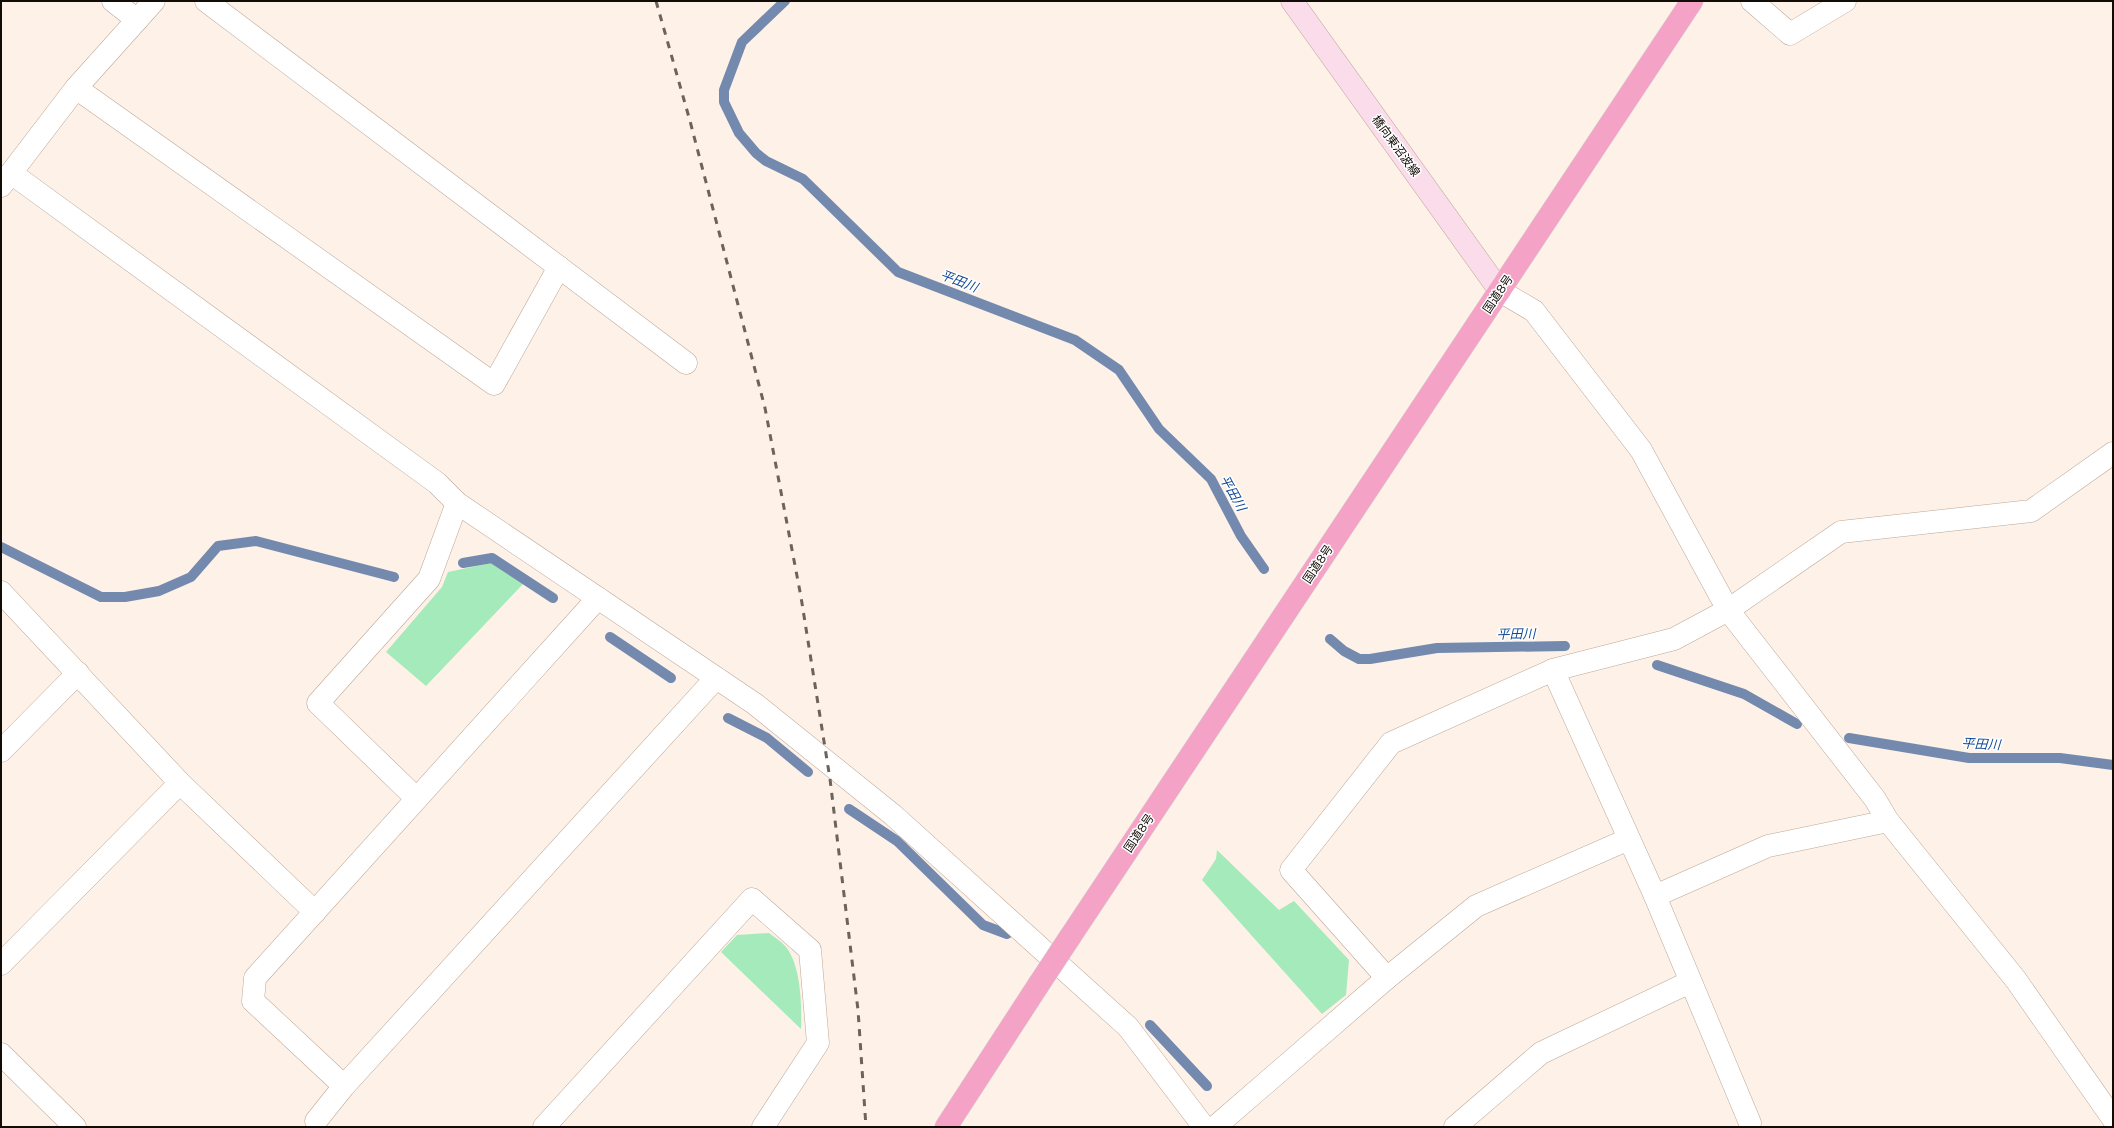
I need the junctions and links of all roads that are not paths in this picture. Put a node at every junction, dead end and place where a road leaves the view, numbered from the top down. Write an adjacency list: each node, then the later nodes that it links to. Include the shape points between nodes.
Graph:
1 (113, 1): 8 (street)
2 (154, 1): 8 (street)
3 (206, 1): 11 (street)
4 (1292, 1): 12 (main road, 橋向東沼波線)
5 (1692, 1): 12 (highway, 国道8号)
6 (1752, 1): 7 (street, via 1790,34)
7 (1845, 1)
8 (137, 20): 9 (street)
9 (76, 88): 10 (street); 11 (street, via 494,384)
10 (6, 180): 15 (street, via 437,483)
11 (559, 267): 13 (street)
12 (1500, 291): 18 (street, via 1534,311 1641,450); 40 (highway, 国道8号, bridge)
13 (686, 363)
14 (2113, 453): 18 (street, via 2030,511 1841,532)
15 (457, 503): 17 (street); 24 (street, via 429,579 318,703)
16 (1, 592): 20 (street)
17 (598, 598): 21 (street); 24 (street)
18 (1728, 610): 19 (street, via 1674,639); 25 (street, via 1875,799)
19 (1553, 670): 26 (street); 30 (street, via 1391,743 1291,870)
20 (78, 673): 22 (street); 23 (street)
21 (716, 678): 33 (street); 41 (street, via 755,704 893,815 1128,1027)
22 (1, 750)
23 (180, 783): 28 (street); 29 (street)
24 (416, 798): 28 (street)
25 (1888, 821): 27 (street, via 1768,846); 34 (street, via 2016,980)
26 (1629, 839): 27 (street); 30 (street, via 1476,906)
27 (1655, 896): 31 (street)
28 (315, 912): 33 (street, via 255,978 253,1001)
29 (1, 964)
30 (1387, 978): 42 (street)
31 (1690, 982): 36 (street); 43 (street, via 1541,1053)
32 (1, 1054): 37 (street)
33 (344, 1086): 35 (street)
34 (2113, 1119)
35 (315, 1125)
36 (1747, 1126)
37 (76, 1127)
38 (544, 1127): 39 (street, via 752,900 810,950 818,1043)
39 (763, 1127)
40 (946, 1127)
41 (1204, 1127)
42 (1215, 1127)
43 (1455, 1127)

